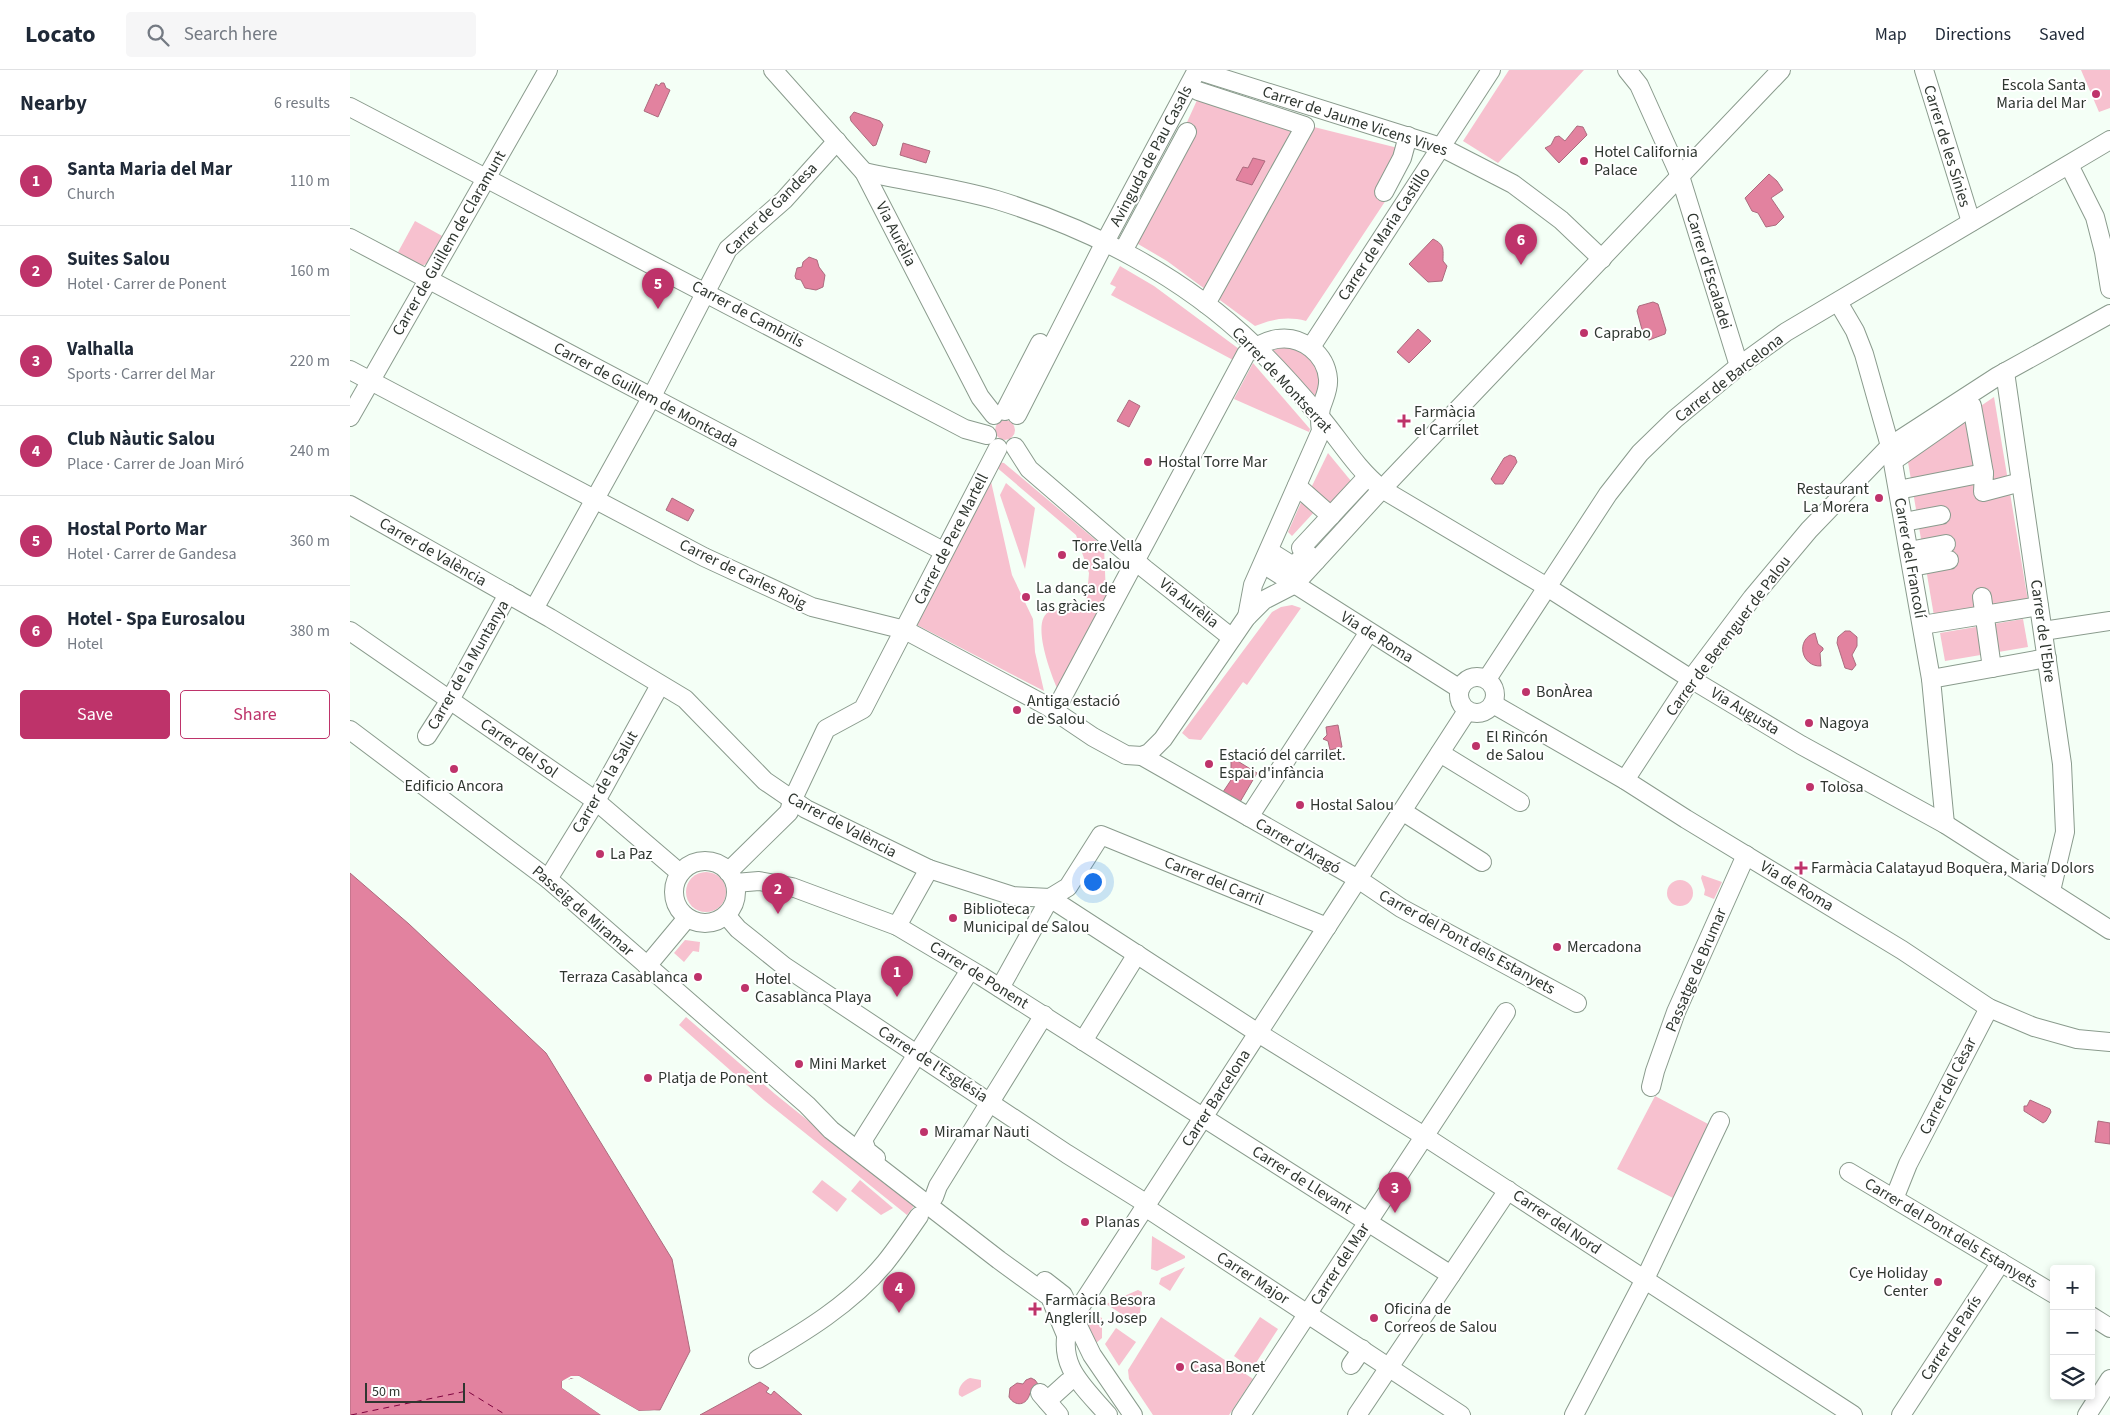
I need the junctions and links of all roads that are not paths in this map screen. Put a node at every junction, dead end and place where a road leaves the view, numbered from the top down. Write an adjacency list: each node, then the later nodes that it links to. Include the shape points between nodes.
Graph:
1 (548, 70): 20 (street, Carrer de Guillem de Claramunt)
2 (773, 70): 14 (street, Via Aurèlia)
3 (1184, 70): 25 (street, Avinguda de Pau Casals)
4 (1196, 70): 12 (street, Carrer de Jaume Vicens Vives); 25 (street, Avinguda de Pau Casals)
5 (1491, 70): 15 (street, Carrer de Maria Castillo)
6 (1627, 70): 19 (street, Carrer d'Escaladei, via 1639,84)
7 (1781, 70): 19 (street)
8 (1924, 70): 23 (street, Carrer de les Sínies)
9 (1198, 91): 32 (street, via 1305,126)
10 (350, 107): 20 (street, Carrer de Cambrils)
11 (1187, 132): 26 (street)
12 (1408, 136): 15 (street, Carrer de Jaume Vicens Vives); 16 (street)
13 (2110, 140): 17 (street, Carrer de Barcelona)
14 (837, 141): 18 (street, Via Aurèlia); 30 (street, Carrer de Gandesa, via 784,200 730,245)
15 (1441, 147): 21 (street, Carrer de Maria Castillo); 27 (street, Carrer de Jaume Vicens Vives, via 1513,184 1561,220)
16 (1399, 163): 21 (street); 22 (street)
17 (2069, 165): 23 (street, Carrer de Barcelona); 29 (street, via 2095,217)
18 (864, 172): 25 (street, Carrer de Montserrat, via 995,200 1048,217); 42 (street, Via Aurèlia, via 980,397)
19 (1680, 176): 27 (street); 36 (street, Carrer d'Escaladei)
20 (486, 178): 28 (street, Carrer de Guillem de Claramunt); 30 (street, Carrer de Cambrils)
21 (1422, 180): 35 (street, Carrer de Maria Castillo)
22 (1384, 192)
23 (1971, 222): 31 (street, Carrer de Barcelona)
24 (350, 238): 28 (street, Carrer de Guillem de Montcada)
25 (1100, 239): 26 (street, Carrer de Montserrat); 42 (street)
26 (1123, 250): 32 (street, Carrer de Montserrat)
27 (1602, 259): 52 (street)
28 (428, 280): 39 (street, Carrer de Guillem de Claramunt); 40 (street, Carrer de Guillem de Montcada)
29 (2110, 289)
30 (706, 292): 40 (street, Carrer de Gandesa); 45 (street, Carrer de Cambrils)
31 (1838, 302): 36 (street, Carrer de Barcelona, via 1786,332); 47 (street, Carrer del Francolí, via 1864,354)
32 (1206, 304): 34 (street, Carrer de Montserrat)
33 (2110, 314): 38 (street, Carrer de Berenguer de Palou)
34 (1256, 347): 35 (street, via 1288,339); 44 (street, Carrer de Montserrat); 65 (street, via 1246,354)
35 (1311, 347): 44 (street, via 1323,361 1328,378)
36 (1738, 366): 67 (street, Carrer de Barcelona, via 1640,453 1608,494)
37 (350, 370): 39 (street, Carrer de Carles Roig)
38 (2006, 380): 41 (street); 47 (street, Carrer de Berenguer de Palou); 50 (street, Carrer de l'Ebre)
39 (371, 381): 43 (street, Carrer de Guillem de Claramunt); 54 (street, Carrer de Carles Roig)
40 (651, 398): 54 (street, Carrer de Gandesa); 60 (street, Carrer de Guillem de Montcada)
41 (1972, 406): 47 (street); 48 (street)
42 (1005, 414): 45 (street, via 987,424); 46 (street, Via Aurèlia, via 1024,426 1023,438)
43 (350, 417)
44 (1320, 417): 49 (street, Carrer de Montserrat); 51 (street, via 1321,431)
45 (992, 442): 46 (street, via 1010,449); 60 (street, Carrer de Pere Martell)
46 (1015, 447): 65 (street, Via Aurèlia, via 1029,469)
47 (1891, 454): 53 (street, Carrer del Francolí); 84 (street, Carrer de Berenguer de Palou, via 1809,530)
48 (1984, 473): 50 (street, via 1983,492); 53 (street)
49 (1367, 477): 52 (street, Carrer de Montserrat); 57 (street)
50 (2021, 482): 70 (street, Carrer de l'Ebre)
51 (1297, 486): 57 (street); 59 (street)
52 (1382, 489): 62 (street); 67 (street, Via Augusta)
53 (1898, 490): 58 (street, Carrer del Francolí)
54 (596, 498): 71 (street, Carrer de Gandesa); 76 (street, Carrer de Carles Roig, via 704,557 812,607)
55 (350, 505): 68 (street, Carrer de València)
56 (1941, 515): 58 (street)
57 (1331, 516): 62 (street)
58 (1904, 522): 64 (street, Carrer del Francolí)
59 (1279, 529): 62 (street); 63 (street)
60 (943, 551): 76 (street, Carrer de Pere Martell)
61 (1947, 552): 64 (street)
62 (1308, 554): 63 (street, via 1294,566); 66 (street)
63 (1266, 558): 66 (street, Via de Roma); 73 (street, via 1254,585)
64 (1910, 559): 75 (street, Carrer del Francolí)
65 (1135, 560): 80 (street, Via Aurèlia); 90 (street)
66 (1296, 584): 73 (street, via 1264,600); 79 (street, Via de Roma)
67 (1547, 587): 83 (street, Carrer de Barcelona); 84 (street, Via Augusta)
68 (508, 594): 71 (street, Carrer de València); 88 (street, Carrer de la Muntanya)
69 (1982, 597): 72 (street)
70 (2039, 606): 72 (street); 78 (street, Carrer de l'Ebre)
71 (534, 609): 86 (street, Carrer de València)
72 (1985, 615): 75 (street); 82 (street)
73 (1246, 618): 80 (street)
74 (2110, 621): 78 (street)
75 (1922, 625): 85 (street, Carrer del Francolí)
76 (904, 630): 90 (street, Carrer de Carles Roig); 98 (street, Carrer de Pere Martell, via 863,709 826,729)
77 (350, 631): 88 (street, Carrer del Sol)
78 (2043, 631): 81 (street, Carrer de l'Ebre)
79 (1369, 632): 87 (street, Via de Roma); 101 (street, Carrer d'Aragó)
80 (1232, 638): 95 (street, via 1163,739)
81 (2047, 658): 82 (street); 110 (street, Carrer de l'Ebre, via 2062,764 2065,832)
82 (1992, 668): 85 (street)
83 (1487, 679): 87 (street, via 1471,678); 89 (street, via 1496,694)
84 (1691, 679): 96 (street, Carrer de Berenguer de Palou); 102 (street, Via Augusta, via 1801,746)
85 (1931, 679): 102 (street, Carrer del Francolí)
86 (660, 685): 97 (street, Carrer de la Salut); 98 (street, Carrer de València, via 685,699 765,781)
87 (1460, 689): 91 (street, via 1459,699)
88 (450, 700): 93 (street, Carrer de la Muntanya); 97 (street, Carrer del Sol)
89 (1493, 704): 91 (street, via 1479,714); 96 (street, Via de Roma)
90 (1055, 711): 95 (street, Carrer de Carles Roig, via 1126,755)
91 (1467, 711): 94 (street)
92 (350, 730): 108 (street, Passeig de Miramar)
93 (427, 736)
94 (1440, 753): 99 (street); 100 (street)
95 (1142, 756): 101 (street, Carrer de Carles Roig)
96 (1625, 780): 103 (street, Via de Roma)
97 (596, 801): 106 (street, Carrer del Sol); 108 (street, Carrer de la Salut)
98 (792, 801): 105 (street, Carrer de València); 107 (street, via 789,812)
99 (1520, 802)
100 (1402, 811): 104 (street); 109 (street)
101 (1249, 817): 109 (street, Carrer d'Aragó)
102 (1945, 824): 110 (street, Via Augusta)
103 (1746, 855): 122 (street, Via de Roma, via 1902,950); 129 (street, Passatge de Brumar, via 1676,1012)
104 (1482, 862)
105 (929, 869): 111 (street, Carrer de València, via 1013,896); 114 (street)
106 (680, 873): 107 (street, via 688,866 704,862 720,865); 113 (street, via 674,897 678,909)
107 (731, 877): 112 (street, via 736,892 735,903); 114 (street, Carrer de Ponent, via 792,886 876,925)
108 (548, 879): 118 (street, Passeig de Miramar)
109 (1358, 880): 115 (street, Carrer Barcelona); 121 (street, Carrer del Pont dels Estanyets, via 1401,908)
110 (2051, 891): 116 (street, Via Augusta)
111 (1050, 898): 115 (street, Carrer del Carril, via 1068,887 1101,835); 117 (street, Carrer de València); 120 (street)
112 (726, 915): 113 (street, via 711,923); 128 (street, Carrer de l'Església, via 758,946)
113 (687, 918): 118 (street)
114 (897, 926): 119 (street, Carrer de Ponent)
115 (1327, 928): 125 (street, Carrer Barcelona)
116 (2110, 930)
117 (1137, 954): 125 (street, Carrer de València); 126 (street)
118 (647, 966): 131 (street, Passeig de Miramar)
119 (970, 970): 120 (street, Carrer de Ponent); 128 (street)
120 (1000, 988): 124 (street, Carrer de Ponent)
121 (1577, 1003)
122 (1989, 1008): 127 (street, Via de Roma, via 2077,1040); 140 (street, Carrer del Cèsar, via 1908,1164)
123 (1506, 1012): 134 (street, Carrer del Mar)
124 (1044, 1015): 126 (street, Carrer de Ponent); 130 (street)
125 (1258, 1033): 132 (street, Carrer Barcelona); 134 (street, Carrer del Nord)
126 (1083, 1041): 132 (street, Carrer de Ponent)
127 (2110, 1042)
128 (919, 1054): 130 (street, Carrer de l'Església); 135 (street)
129 (1651, 1087)
130 (990, 1102): 139 (street); 141 (street, Carrer de l'Església)
131 (807, 1105): 135 (street, Passeig de Miramar); 137 (street, Passeig de Miramar, via 831,1130)
132 (1204, 1118): 141 (street, Carrer Barcelona); 144 (street, Carrer de Llevant)
133 (1720, 1121): 148 (street)
134 (1424, 1136): 138 (street, Carrer del Nord); 144 (street, Carrer del Mar)
135 (864, 1143): 137 (street, Passeig de Miramar, via 867,1151 904,1179); 139 (street, Passeig de Miramar)
136 (1849, 1172): 140 (street, Carrer del Pont dels Estanyets)
137 (906, 1188): 146 (street, Passeig de Miramar)
138 (1508, 1190): 147 (street); 148 (street, Carrer del Nord)
139 (934, 1197): 142 (street, Passeig de Miramar)
140 (1894, 1199): 145 (street, Carrer del Pont dels Estanyets)
141 (1146, 1206): 150 (street, Carrer Barcelona); 152 (street, Carrer Major)
142 (952, 1210): 146 (street, Passeig de Miramar, via 959,1222 1002,1255); 149 (street, Passeig de Miramar)
143 (919, 1216): 158 (street, via 885,1263 857,1291 801,1334)
144 (1368, 1222): 147 (street, Carrer de Llevant); 152 (street, Carrer del Mar)
145 (2001, 1262): 151 (street, Carrer del Pont dels Estanyets); 174 (street, Carrer de París)
146 (1008, 1266): 149 (street, Passeig de Miramar); 156 (street, Passeig de Miramar, via 1050,1298)
147 (1451, 1275): 160 (street)
148 (1644, 1281): 172 (street); 173 (street, Carrer del Nord)
149 (1049, 1284): 153 (street, Passeig de Miramar, via 1063,1295)
150 (1094, 1285): 153 (street, Carrer Barcelona); 168 (street, via 1085,1314 1086,1332)
151 (2050, 1292)
152 (1307, 1314): 157 (street, Carrer Major); 169 (street, Carrer del Mar)
153 (1074, 1316): 156 (street, Carrer Barcelona); 167 (street, Passeig de Miramar, via 1092,1355)
154 (2095, 1319): 155 (street)
155 (2110, 1328)
156 (1066, 1335): 163 (street, via 1068,1361)
157 (1362, 1349): 159 (street); 160 (street, Carrer Major)
158 (758, 1359)
159 (1351, 1365)
160 (1389, 1367): 170 (street); 171 (street, Carrer Major)
161 (2110, 1379): 175 (street)
162 (1068, 1382): 164 (street, via 1044,1397)
163 (1087, 1390): 165 (street); 166 (street)
164 (1059, 1415)
165 (1108, 1415)
166 (1119, 1415)
167 (1133, 1415)
168 (1140, 1415)
169 (1241, 1415)
170 (1357, 1415)
171 (1461, 1415)
172 (1574, 1415)
173 (1853, 1415)
174 (1901, 1415)
175 (2087, 1415)

